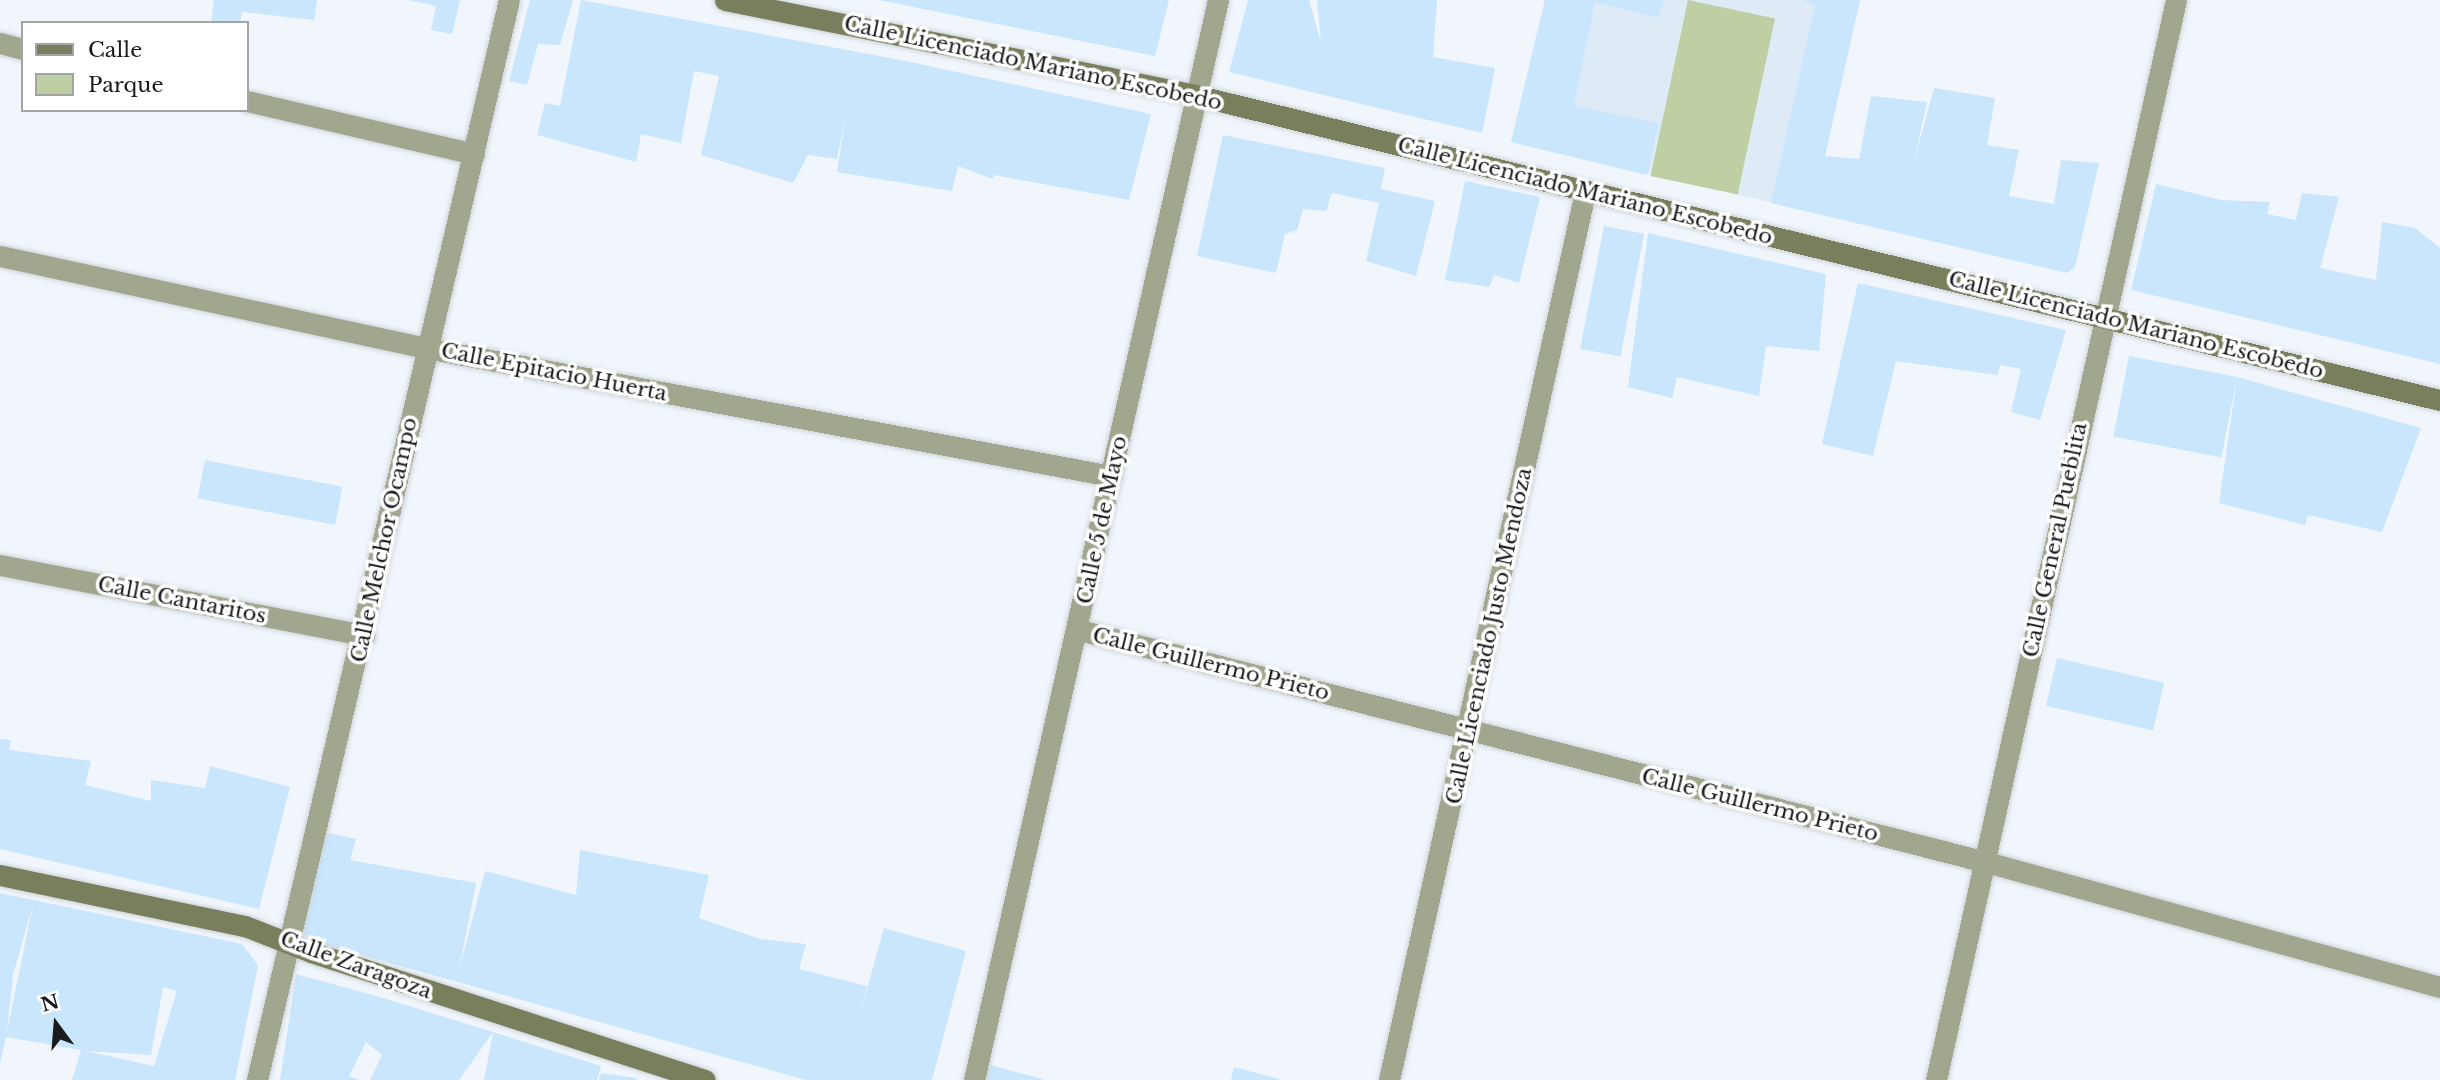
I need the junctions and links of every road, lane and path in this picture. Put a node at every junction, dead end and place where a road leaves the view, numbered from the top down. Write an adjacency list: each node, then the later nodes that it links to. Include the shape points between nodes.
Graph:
1 (509, 0): 9 (street, Calle Melchor Ocampo)
2 (726, 0): 7 (main road, Calle Licenciado Mariano Escobedo)
3 (1218, 0): 7 (street, Calle 5 de Mayo)
4 (2176, 0): 12 (street, Calle General Pueblita)
5 (0, 43): 6 (street)
6 (21, 48)
7 (1195, 95): 10 (main road, Calle Licenciado Mariano Escobedo); 15 (street, Calle 5 de Mayo)
8 (248, 101): 9 (street)
9 (474, 154): 13 (street, Calle Melchor Ocampo)
10 (1585, 192): 12 (main road, Calle Licenciado Mariano Escobedo); 19 (street, Calle Licenciado Justo Mendoza)
11 (0, 256): 13 (street, Calle Epitacio Huerta)
12 (2104, 316): 14 (main road, Calle Licenciado Mariano Escobedo); 20 (street, Calle General Pueblita)
13 (426, 348): 15 (street, Calle Epitacio Huerta); 18 (street, Calle Melchor Ocampo)
14 (2440, 400)
15 (1111, 476): 17 (street, Calle 5 de Mayo)
16 (0, 565): 18 (street, Calle Cantaritos)
17 (1079, 630): 19 (street, Calle Guillermo Prieto); 26 (street, Calle 5 de Mayo)
18 (364, 635): 22 (street, Calle Melchor Ocampo)
19 (1469, 731): 20 (street, Calle Guillermo Prieto); 27 (street, Calle Licenciado Justo Mendoza)
20 (1986, 862): 23 (street, Calle Guillermo Prieto); 28 (street, Calle General Pueblita)
21 (0, 876): 22 (main road, Calle Zaragoza, via 245,926)
22 (289, 941): 24 (street, Calle Melchor Ocampo); 25 (main road, Calle Zaragoza)
23 (2440, 987)
24 (257, 1080)
25 (705, 1080)
26 (974, 1080)
27 (1389, 1080)
28 (1936, 1080)

